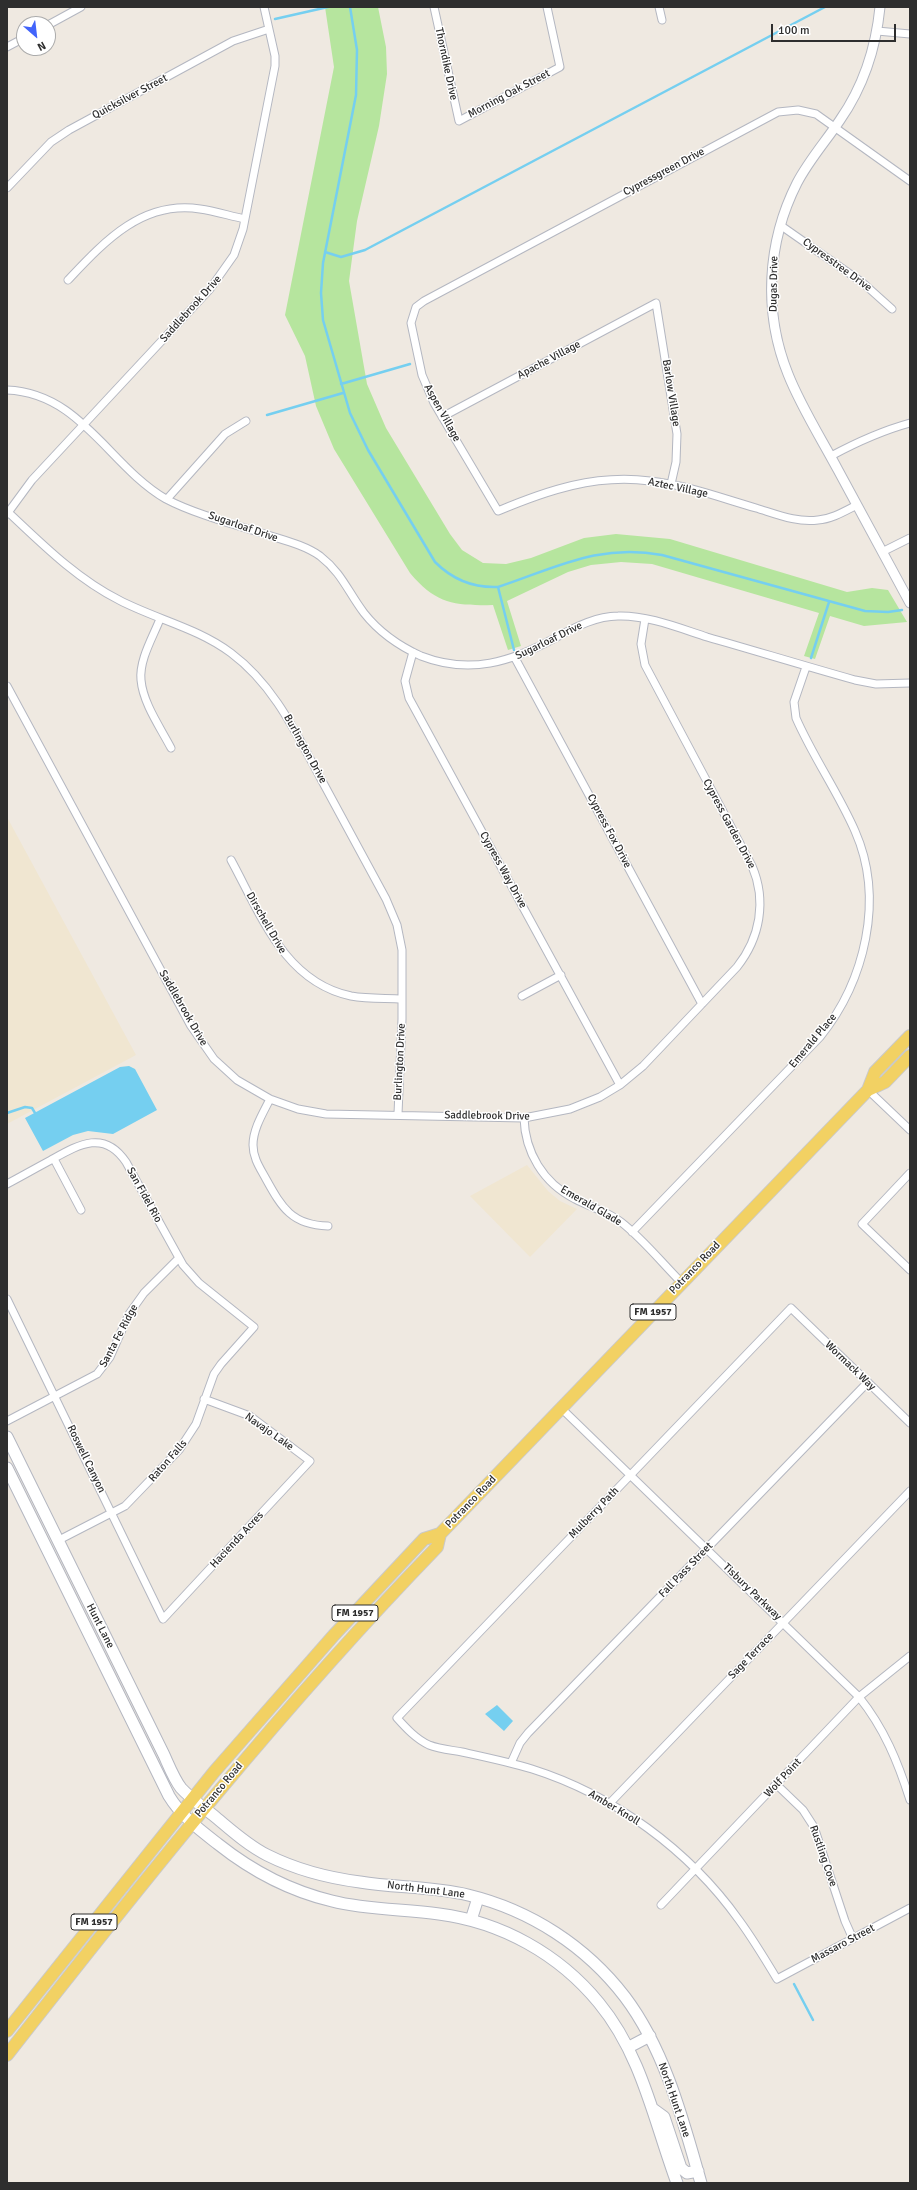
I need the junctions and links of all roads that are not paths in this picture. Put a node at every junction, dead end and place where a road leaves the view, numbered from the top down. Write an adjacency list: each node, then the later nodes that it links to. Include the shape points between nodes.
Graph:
1 (80, 7): 7 (street)
2 (264, 7): 9 (street, Saddlebrook Drive)
3 (434, 7): 14 (street, Thorndike Drive)
4 (547, 7): 14 (street, Morning Oak Street, via 560,66)
5 (659, 7): 8 (street)
6 (880, 7): 10 (street, Dugas Drive)
7 (56, 20)
8 (662, 20)
9 (269, 29): 17 (street, Quicksilver Street, via 233,41 69,130 51,142); 18 (street, Saddlebrook Drive, via 275,66)
10 (877, 31): 11 (street); 15 (street, Dugas Drive, via 860,84)
11 (910, 34)
12 (16, 42): 13 (street)
13 (7, 47)
14 (459, 121)
15 (835, 127): 16 (street, Cypressgreen Drive); 19 (street, Dugas Drive, via 798,181); 22 (street, Cypressgreen Drive, via 805,110 772,114)
16 (910, 181)
17 (7, 188)
18 (244, 219): 20 (street, via 188,208 152,213 116,233); 28 (street, Saddlebrook Drive, via 234,255 218,280)
19 (780, 225): 23 (street, Cypresstree Drive, via 863,283); 29 (street, Dugas Drive, via 773,258 772,282 772,311 777,337 792,383)
20 (68, 280)
21 (656, 303): 25 (street, Apache Village); 30 (street, Barlow Village, via 677,434 676,462)
22 (416, 307): 25 (street, Aspen Village, via 411,323 418,360 427,390)
23 (892, 309)
24 (7, 390): 28 (street, Sugarloaf Drive, via 47,398 65,408)
25 (442, 417): 33 (street, Aspen Village)
26 (246, 421): 31 (street, via 225,434)
27 (910, 424): 29 (street, via 884,430)
28 (84, 426): 31 (street, Sugarloaf Drive, via 141,479); 34 (street, Saddlebrook Drive, via 32,480)
29 (830, 456): 32 (street, Dugas Drive)
30 (670, 484): 32 (street, Aztec Village, via 793,519 810,521 825,519); 33 (street, Aztec Village, via 615,480 582,483 539,494)
31 (167, 499): 40 (street, Sugarloaf Drive, via 316,554 341,576 373,622 388,637)
32 (858, 505): 36 (street, Dugas Drive)
33 (498, 511)
34 (8, 513): 38 (street, Burlington Drive, via 87,581 118,600)
35 (910, 538): 36 (street)
36 (882, 552): 37 (street, Dugas Drive)
37 (910, 603)
38 (160, 619): 45 (street, via 143,663 141,680 145,697); 49 (street, Burlington Drive, via 205,637 231,652 276,699 394,916 402,950)
39 (645, 619): 41 (street, Sugarloaf Drive, via 621,616 591,621); 42 (street, Sugarloaf Drive); 50 (street, Cypress Garden Drive, via 641,647 647,670 748,858 759,889 759,919 750,947 737,967)
40 (413, 652): 41 (street, Sugarloaf Drive, via 435,660 463,665); 47 (street, Cypress Way Drive, via 405,681 409,698)
41 (515, 658): 50 (street, Cypress Fox Drive)
42 (806, 667): 43 (street, Sugarloaf Drive, via 869,683); 64 (street, Emerald Place, via 794,702 796,718 851,822 865,864 867,923 858,970 841,1006 820,1037)
43 (910, 683)
44 (7, 686): 55 (street, Saddlebrook Drive, via 202,1043 228,1073)
45 (171, 748)
46 (231, 860): 49 (street, Dirschell Drive, via 278,947 304,974 325,987 349,995)
47 (561, 975): 48 (street); 53 (street, Cypress Way Drive)
48 (522, 996)
49 (402, 999): 56 (street, Burlington Drive)
50 (702, 1004): 53 (street, Cypress Garden Drive, via 643,1066)
51 (910, 1036): 54 (main road, Potranco Road / FM 1957, via 875,1072)
52 (910, 1056): 54 (main road, Potranco Road / FM 1957, via 885,1082)
53 (620, 1085): 57 (street, Saddlebrook Drive, via 570,1109)
54 (868, 1090): 58 (street); 67 (main road, Potranco Road / FM 1957)
55 (270, 1099): 56 (street, Saddlebrook Drive, via 303,1110 326,1114); 63 (street, via 254,1133 253,1145 257,1163 278,1202 286,1211 306,1223)
56 (398, 1114): 57 (street, Saddlebrook Drive)
57 (524, 1118): 64 (street, Emerald Glade, via 525,1136 530,1152 551,1181 572,1197 610,1214)
58 (910, 1130)
59 (54, 1158): 61 (street, San Fidel Rio); 62 (street); 65 (street, San Fidel Rio, via 77,1146 90,1143 103,1143 116,1150 126,1162)
60 (910, 1173): 66 (street, via 862,1224)
61 (7, 1184)
62 (80, 1210)
63 (328, 1226)
64 (632, 1232): 67 (street, Emerald Glade)
65 (179, 1258): 70 (street, San Fidel Rio, via 199,1283); 72 (street, Santa Fe Ridge, via 144,1293 129,1314 102,1369 92,1378)
66 (910, 1270)
67 (681, 1282): 74 (main road, Potranco Road / FM 1957)
68 (7, 1299): 72 (street, Roswell Canyon)
69 (791, 1308): 71 (street, Wormack Way); 80 (street, Mulberry Path)
70 (254, 1327): 73 (street, Raton Falls, via 221,1364)
71 (868, 1382): 76 (street, Wormack Way); 85 (street, Fall Pass Street)
72 (55, 1396): 75 (street, Santa Fe Ridge); 82 (street, Roswell Canyon)
73 (204, 1399): 78 (street, Navajo Lake, via 250,1416); 82 (street, Raton Falls, via 196,1424 179,1450 135,1498)
74 (561, 1408): 80 (street, Tisbury Parkway); 83 (main road, Potranco Road / FM 1957)
75 (7, 1421)
76 (910, 1424)
77 (7, 1437): 84 (main road, Hunt Lane)
78 (310, 1461): 87 (street, Hacienda Acres)
79 (7, 1468): 92 (main road, Hunt Lane)
80 (631, 1474): 85 (street, Tisbury Parkway); 98 (street, Mulberry Path)
81 (910, 1491): 88 (street, Sage Terrace)
82 (113, 1513): 84 (street, Raton Falls); 87 (street, Roswell Canyon)
83 (440, 1534): 86 (main road, Potranco Road / FM 1957, via 424,1539); 89 (main road, Potranco Road / FM 1957, via 437,1547)
84 (57, 1541): 96 (main road, Hunt Lane)
85 (707, 1548): 88 (street, Tisbury Parkway); 99 (street, Fall Pass Street, via 528,1733 520,1743)
86 (408, 1556): 89 (main road, via 412,1560 410,1565 369,1609); 90 (main road, Potranco Road / FM 1957)
87 (164, 1619)
88 (784, 1623): 94 (street, Tisbury Parkway); 103 (street, Sage Terrace)
89 (354, 1634): 93 (main road, Potranco Road / FM 1957)
90 (334, 1635): 93 (main road, via 337,1643 335,1647 310,1675); 95 (main road, Potranco Road / FM 1957)
91 (910, 1656): 94 (street, Wolf Point)
92 (101, 1658): 96 (main road, via 108,1661 132,1707); 105 (main road, Hunt Lane, via 169,1796)
93 (299, 1696): 97 (main road, Potranco Road / FM 1957)
94 (859, 1697): 100 (street, Wolf Point); 102 (street, Tisbury Parkway, via 880,1726 891,1747)
95 (276, 1700): 97 (main road); 101 (main road, Potranco Road / FM 1957)
96 (140, 1707): 101 (main road, Hunt Lane, via 177,1781)
97 (287, 1710): 104 (main road, Potranco Road / FM 1957)
98 (396, 1718): 99 (street, Amber Knoll, via 414,1735 430,1745)
99 (511, 1763): 103 (street, Amber Knoll, via 563,1780)
100 (776, 1784): 107 (street, Wolf Point); 113 (street, Rustling Cove, via 803,1810 814,1827)
101 (193, 1798): 104 (main road, Hunt Lane); 105 (main road, Potranco Road / FM 1957)
102 (910, 1800)
103 (609, 1804): 107 (street, Amber Knoll, via 660,1837)
104 (203, 1807): 106 (main road, Potranco Road / FM 1957); 108 (main road, North Hunt Lane, via 251,1845 267,1855 296,1866 360,1882 442,1890)
105 (181, 1813): 106 (main road, Hunt Lane); 112 (main road, Potranco Road / FM 1957)
106 (192, 1822): 111 (main road, North Hunt Lane, via 249,1866 308,1894 361,1906); 115 (main road, Potranco Road / FM 1957)
107 (696, 1869): 109 (street, Wolf Point); 114 (street, Amber Knoll, via 739,1919)
108 (478, 1898): 111 (main road); 118 (main road, North Hunt Lane, via 534,1920 584,1954 625,1997)
109 (661, 1905)
110 (910, 1908): 113 (street, Massaro Street)
111 (471, 1920): 120 (main road, North Hunt Lane, via 524,1941 568,1971 599,2002)
112 (89, 1927): 115 (main road, via 85,1944 44,1997); 116 (main road, Potranco Road / FM 1957)
113 (853, 1938): 114 (street, Massaro Street)
114 (777, 1979)
115 (47, 2003): 121 (main road, Potranco Road / FM 1957)
116 (22, 2012): 117 (main road, Potranco Road / FM 1957); 119 (main road, via 23,2021)
117 (7, 2031)
118 (650, 2036): 120 (main road); 123 (main road, North Hunt Lane, via 665,2071)
119 (7, 2043)
120 (629, 2047): 122 (main road, North Hunt Lane)
121 (7, 2055)
122 (653, 2109): 123 (main road, via 664,2117 681,2168 687,2173); 124 (main road, North Hunt Lane)
123 (698, 2171): 125 (main road, North Hunt Lane)
124 (677, 2183)
125 (702, 2183)

